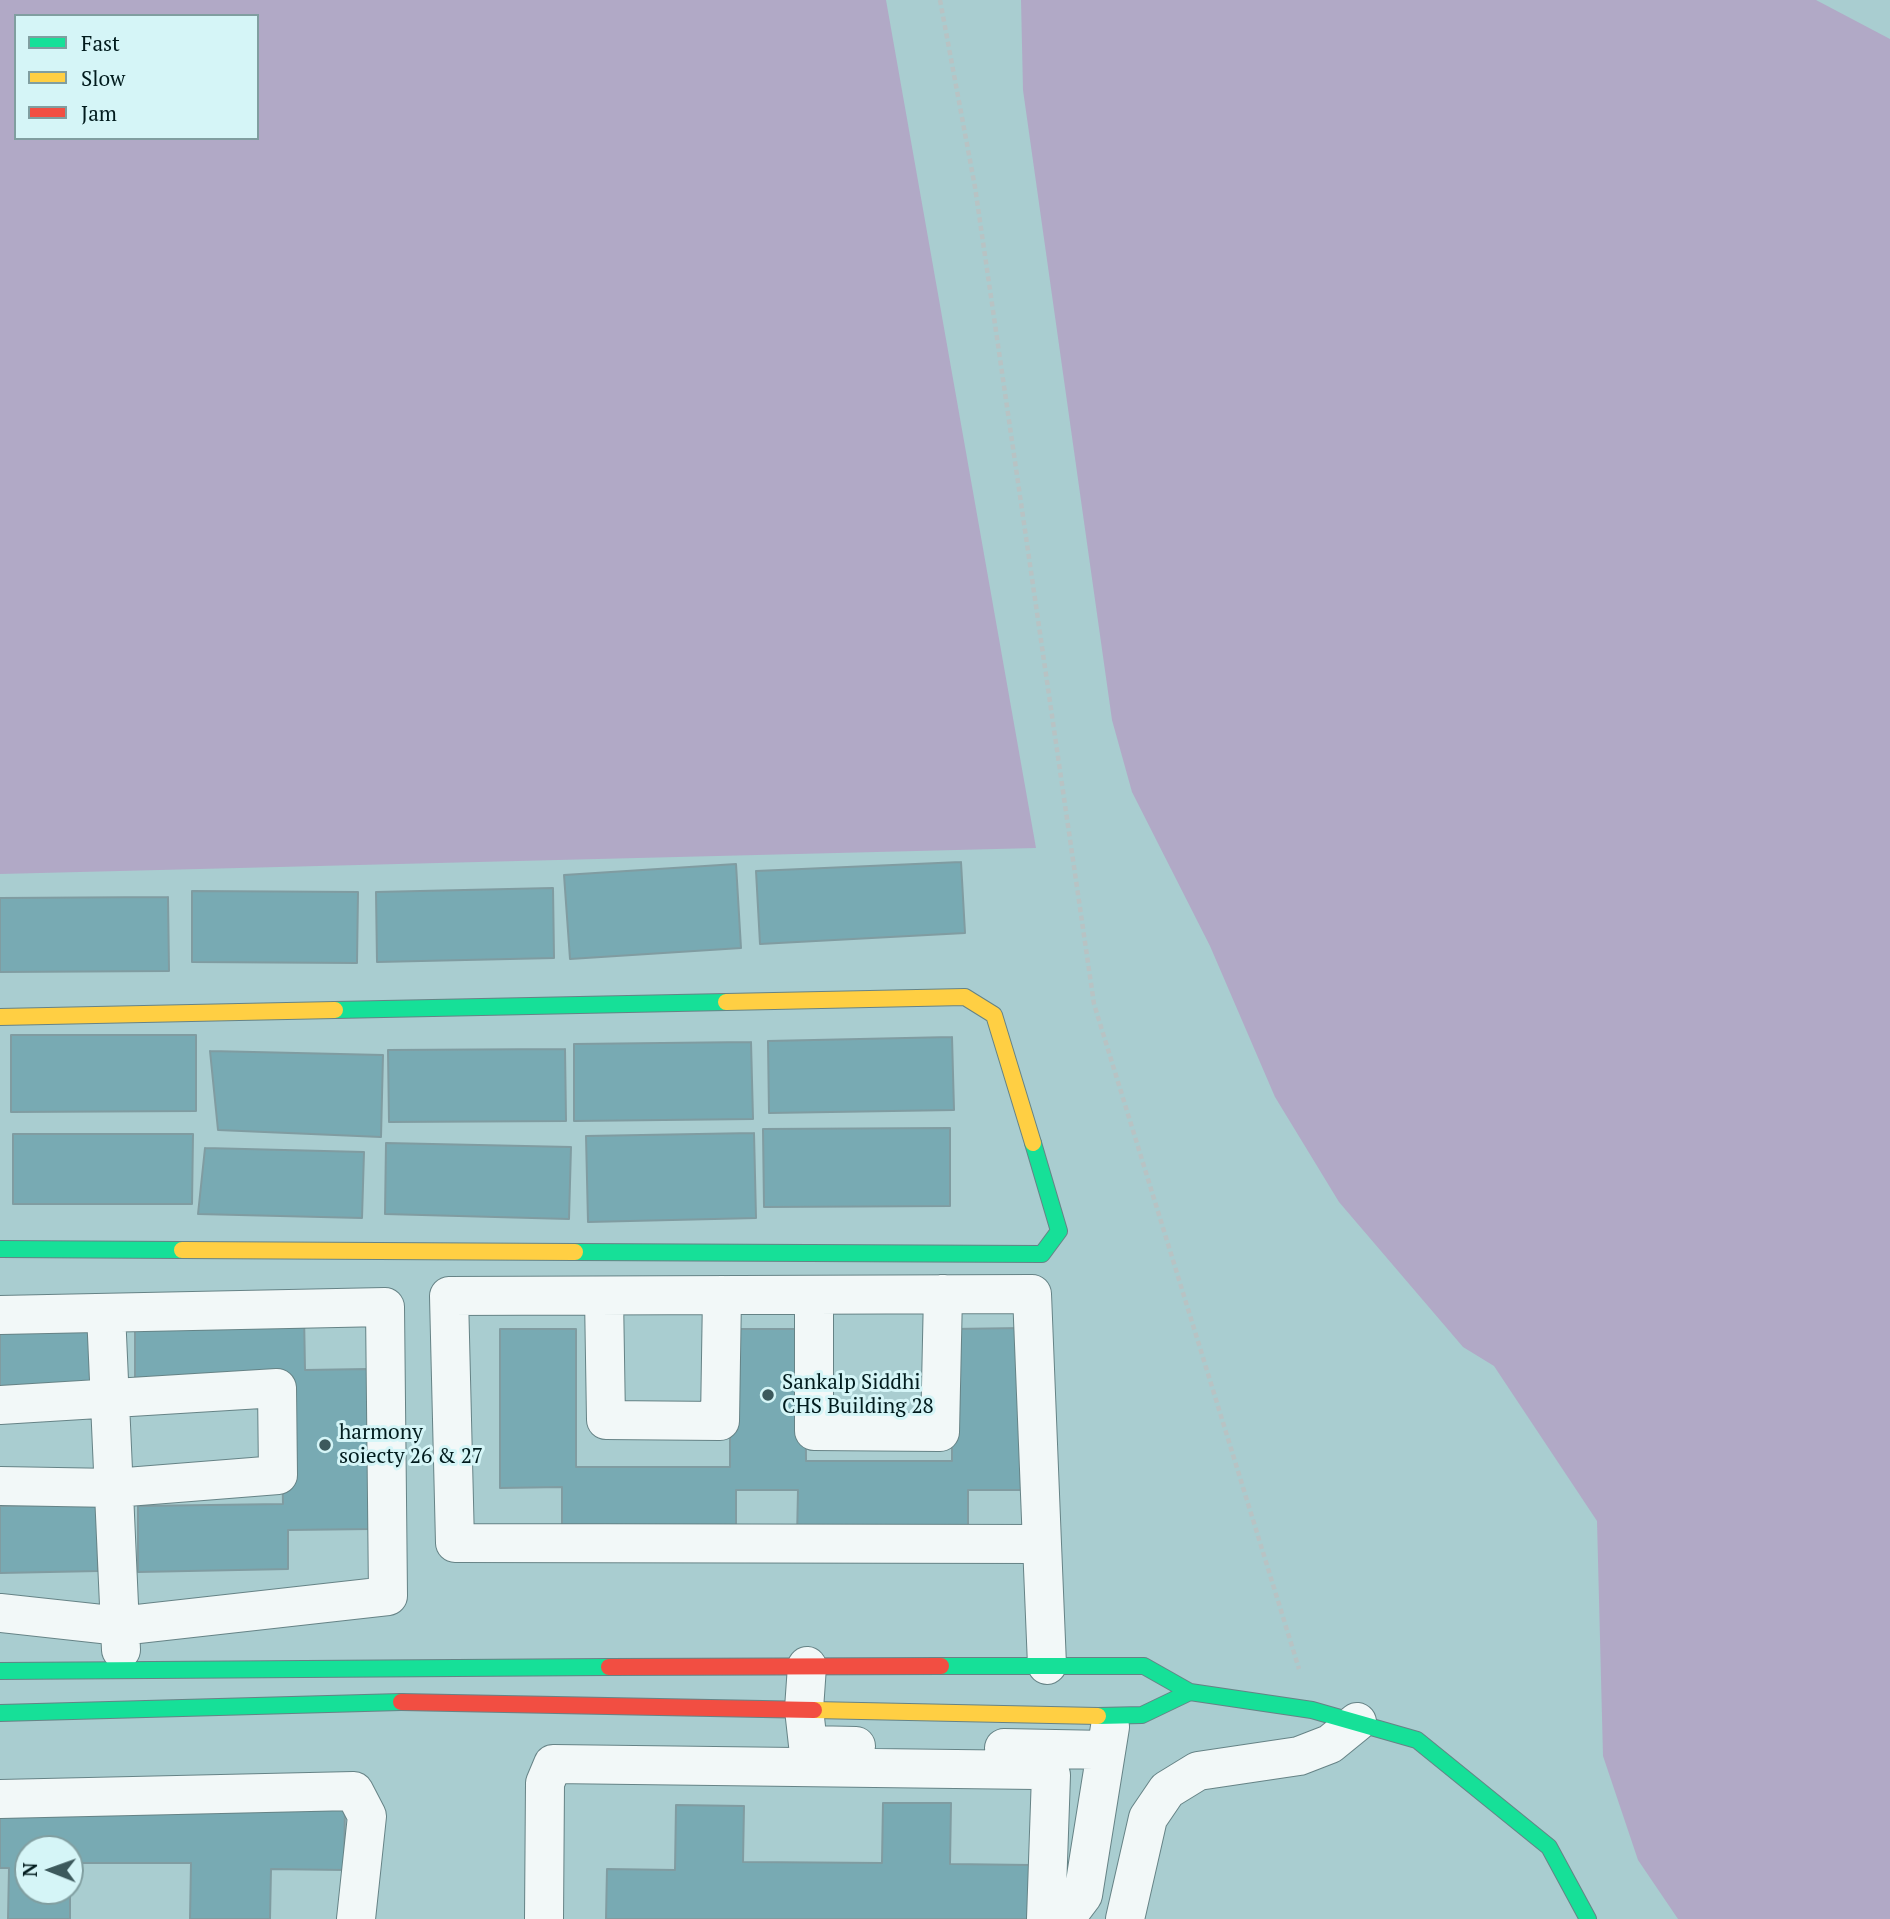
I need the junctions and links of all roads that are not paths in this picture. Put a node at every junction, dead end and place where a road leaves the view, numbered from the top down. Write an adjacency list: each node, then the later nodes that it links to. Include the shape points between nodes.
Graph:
1 (0, 1017): 2 (street, via 965,997 995,1015 1059,1231 1042,1254)
2 (0, 1249)
3 (943, 1294): 5 (street); 5 (street, via 940,1432 814,1431); 13 (street, via 1032,1294)
4 (722, 1295): 5 (street); 6 (street); 6 (street, via 720,1421 606,1420)
5 (814, 1295)
6 (604, 1296): 13 (street, via 449,1296 455,1543)
7 (106, 1313): 8 (street); 9 (street); 15 (street, via 385,1307 388,1596)
8 (0, 1315)
9 (110, 1399): 10 (street); 12 (street); 12 (street, via 277,1388 278,1475)
10 (0, 1405)
11 (0, 1486): 12 (street)
12 (114, 1488): 15 (street)
13 (1042, 1544): 16 (street)
14 (0, 1613): 15 (street)
15 (120, 1626): 19 (street)
16 (1047, 1665): 17 (street); 20 (street, via 1144,1666)
17 (807, 1666): 19 (street); 24 (street)
18 (0, 1671): 19 (street)
19 (121, 1671): 21 (street)
20 (1190, 1692): 23 (street, via 1312,1710); 25 (street)
21 (120, 1709): 22 (street); 24 (street, via 419,1702)
22 (0, 1713)
23 (1357, 1723): 32 (street, via 1330,1744 1299,1756 1198,1771 1167,1790 1145,1828); 33 (street, via 1417,1740 1549,1847)
24 (806, 1727): 25 (street); 26 (street)
25 (1109, 1733): 31 (street, via 1083,1895)
26 (603, 1746)
27 (0, 1799): 28 (street, via 354,1791 367,1816)
28 (356, 1919)
29 (544, 1919): 30 (street, via 545,1783 553,1764 1036,1770 1051,1775)
30 (1046, 1919)
31 (1060, 1919)
32 (1125, 1919)
33 (1588, 1919)

